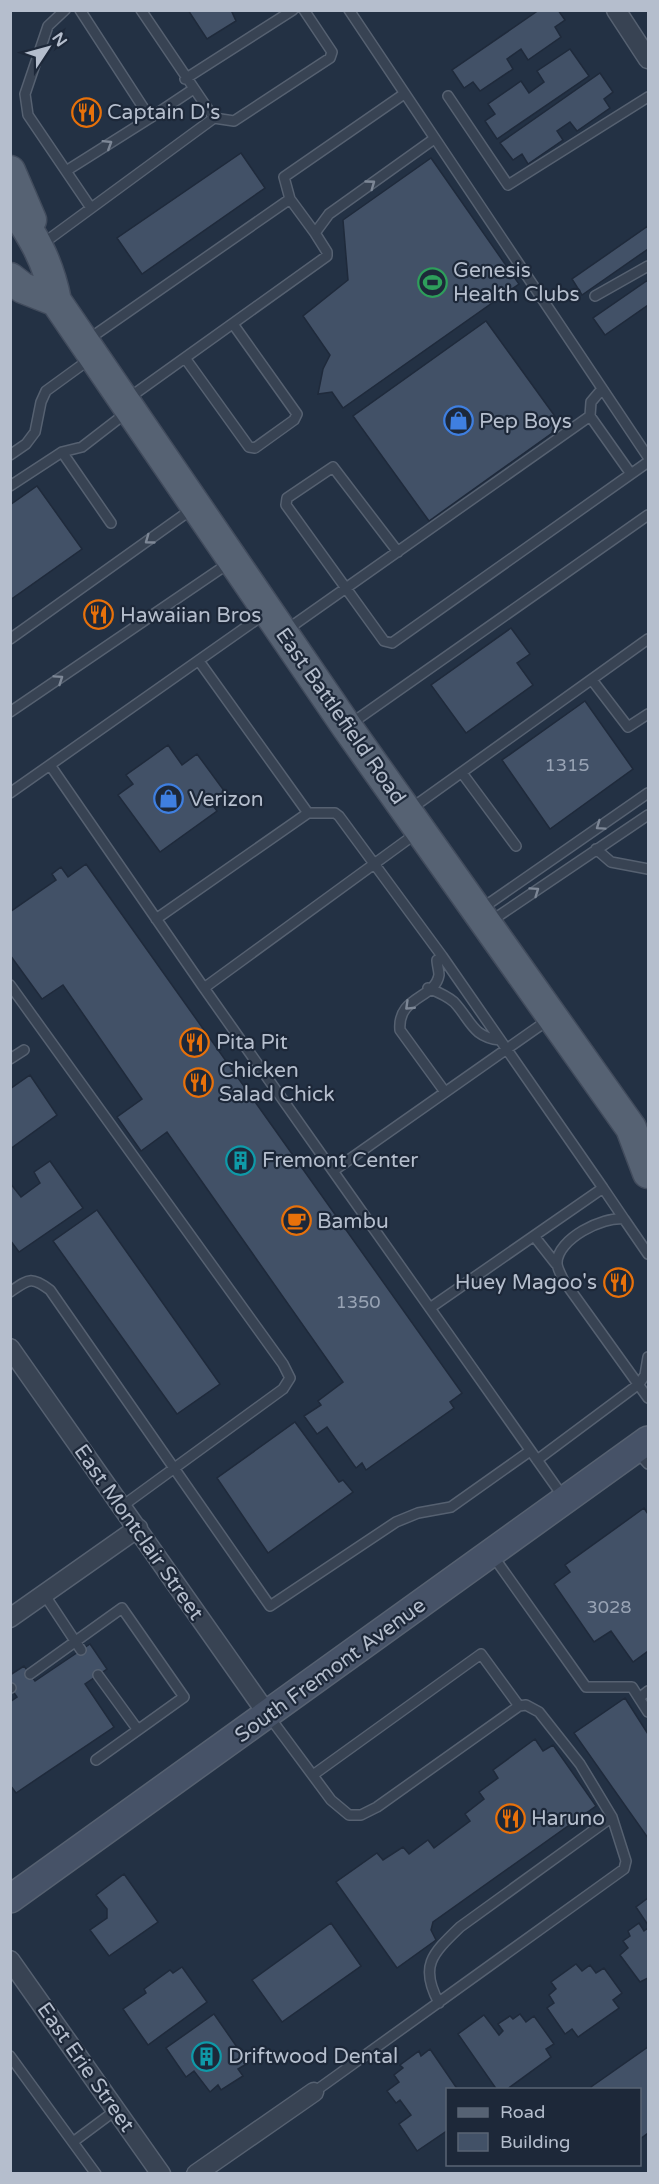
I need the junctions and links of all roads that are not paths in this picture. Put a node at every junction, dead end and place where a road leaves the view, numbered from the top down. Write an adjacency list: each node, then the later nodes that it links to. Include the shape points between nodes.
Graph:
1 (65, 10): 18 (lane, via 48,26 25,94 25,105)
2 (80, 10): 14 (lane)
3 (141, 10): 9 (lane)
4 (293, 10): 9 (lane)
5 (304, 10): 15 (lane, via 332,55 234,121)
6 (349, 10): 11 (lane)
7 (616, 10): 8 (street)
8 (648, 59)
9 (185, 79): 10 (lane)
10 (192, 90): 14 (lane); 15 (lane)
11 (404, 94): 16 (lane); 19 (lane, via 284,177)
12 (448, 96): 13 (lane, via 508,185)
13 (648, 97)
14 (150, 118): 18 (lane, one-way to 14)
15 (214, 118): 21 (lane)
16 (434, 139): 22 (lane, one-way to 16, via 328,214); 31 (lane)
17 (10, 171): 23 (main road)
18 (66, 171): 21 (lane)
19 (290, 199): 22 (lane); 29 (lane)
20 (10, 202): 23 (main road, East Battlefield Road)
21 (91, 208): 23 (lane)
22 (315, 233): 28 (lane, via 327,256)
23 (39, 246): 27 (main road, East Battlefield Road)
24 (648, 266): 26 (lane)
25 (10, 278): 27 (main road, via 23,288)
26 (595, 297)
27 (56, 301): 29 (main road, East Battlefield Road)
28 (233, 324): 30 (lane); 30 (lane, via 297,414 255,448 249,447)
29 (89, 349): 32 (main road, East Battlefield Road); 35 (lane, via 46,391 35,432)
30 (184, 358): 32 (lane)
31 (602, 389): 33 (lane, via 591,402); 36 (lane)
32 (127, 406): 34 (lane, via 82,447); 39 (main road, East Battlefield Road)
33 (590, 416): 37 (lane); 42 (lane)
34 (62, 452): 38 (lane); 41 (lane)
35 (10, 455)
36 (648, 460): 37 (lane)
37 (631, 474): 44 (lane, via 392,643 384,641)
38 (10, 486)
39 (196, 506): 43 (main road, East Battlefield Road); 46 (lane, one-way to 46)
40 (648, 515): 52 (lane)
41 (111, 523)
42 (398, 552): 44 (lane); 44 (lane, via 336,468 330,468 287,498 286,505)
43 (233, 560): 45 (main road, East Battlefield Road); 50 (lane, one-way to 43)
44 (347, 588): 45 (lane)
45 (276, 622): 48 (lane); 52 (main road, East Battlefield Road)
46 (10, 639)
47 (648, 639): 49 (lane)
48 (199, 661): 53 (lane); 57 (lane)
49 (592, 680): 51 (lane, via 626,726); 54 (lane)
50 (10, 712)
51 (648, 714)
52 (347, 727): 59 (main road, East Battlefield Road)
53 (50, 765): 55 (lane); 65 (lane)
54 (462, 773): 59 (lane); 60 (lane)
55 (10, 793)
56 (648, 793): 64 (lane, one-way to 64)
57 (309, 813): 62 (lane, via 339,816); 65 (lane)
58 (648, 815): 61 (lane)
59 (414, 821): 62 (lane); 64 (main road, East Battlefield Road)
60 (516, 846)
61 (596, 849): 63 (lane, via 611,862); 64 (lane, one-way to 61)
62 (375, 864): 68 (lane); 71 (lane)
63 (648, 869)
64 (482, 918): 70 (main road, East Battlefield Road)
65 (156, 919): 68 (lane)
66 (436, 960): 69 (lane, via 439,975)
67 (10, 985): 93 (lane, via 284,1364 290,1378 283,1389)
68 (204, 988): 77 (lane)
69 (428, 988): 71 (lane, via 454,1003 476,1031 486,1038); 75 (lane, one-way to 75, via 404,1009 399,1018 400,1030)
70 (552, 1017): 72 (lane); 76 (main road, East Battlefield Road)
71 (500, 1040): 72 (lane)
72 (506, 1049): 75 (lane); 79 (lane)
73 (24, 1050): 74 (lane)
74 (10, 1059)
75 (446, 1092): 77 (lane)
76 (640, 1133): 78 (main road, East Battlefield Road)
77 (333, 1171): 85 (lane)
78 (648, 1173)
79 (603, 1188): 80 (lane); 81 (lane)
80 (624, 1219): 82 (lane); 83 (lane, via 600,1221 571,1239 559,1252)
81 (534, 1236): 83 (lane); 85 (lane)
82 (648, 1254)
83 (556, 1264): 88 (lane, via 564,1281)
84 (10, 1292): 93 (lane, via 27,1281 37,1281 50,1290)
85 (430, 1308): 90 (lane)
86 (10, 1348): 95 (street, East Montclair Street)
87 (648, 1357): 88 (lane)
88 (639, 1384): 89 (lane); 92 (lane)
89 (648, 1398)
90 (530, 1451): 92 (lane); 93 (lane, via 451,1507 396,1522 270,1606)
91 (644, 1451): 94 (main road, South Fremont Avenue)
92 (537, 1460): 94 (lane)
93 (174, 1469): 95 (lane)
94 (565, 1500): 97 (main road, South Fremont Avenue)
95 (121, 1507): 96 (street, East Montclair Street)
96 (138, 1528): 98 (street); 108 (street, East Montclair Street)
97 (491, 1554): 105 (lane, via 586,1687 632,1688); 108 (main road, South Fremont Avenue)
98 (44, 1594): 99 (street); 100 (lane)
99 (10, 1618)
100 (75, 1641): 101 (lane); 102 (lane); 109 (lane, via 122,1608 184,1697)
101 (81, 1650)
102 (30, 1674)
103 (98, 1675): 109 (lane)
104 (648, 1691): 105 (lane)
105 (639, 1698): 107 (lane)
106 (519, 1706): 111 (lane, via 378,1807 361,1815 349,1815 331,1800); 111 (lane, via 482,1654); 112 (lane, via 533,1708 550,1723)
107 (648, 1712)
108 (268, 1715): 111 (lane); 113 (main road, South Fremont Avenue)
109 (138, 1730): 110 (lane)
110 (96, 1760)
111 (313, 1775)
112 (612, 1817): 115 (lane, via 460,1927 440,1947 427,1972); 115 (lane, via 626,1861 624,1869)
113 (10, 1899)
114 (10, 1960): 118 (street, East Erie Street)
115 (439, 2003): 117 (lane)
116 (10, 2056): 119 (lane)
117 (314, 2092): 122 (street)
118 (116, 2110): 119 (lane); 121 (street, East Erie Street)
119 (73, 2142): 120 (lane)
120 (96, 2174)
121 (161, 2174)
122 (196, 2174)

